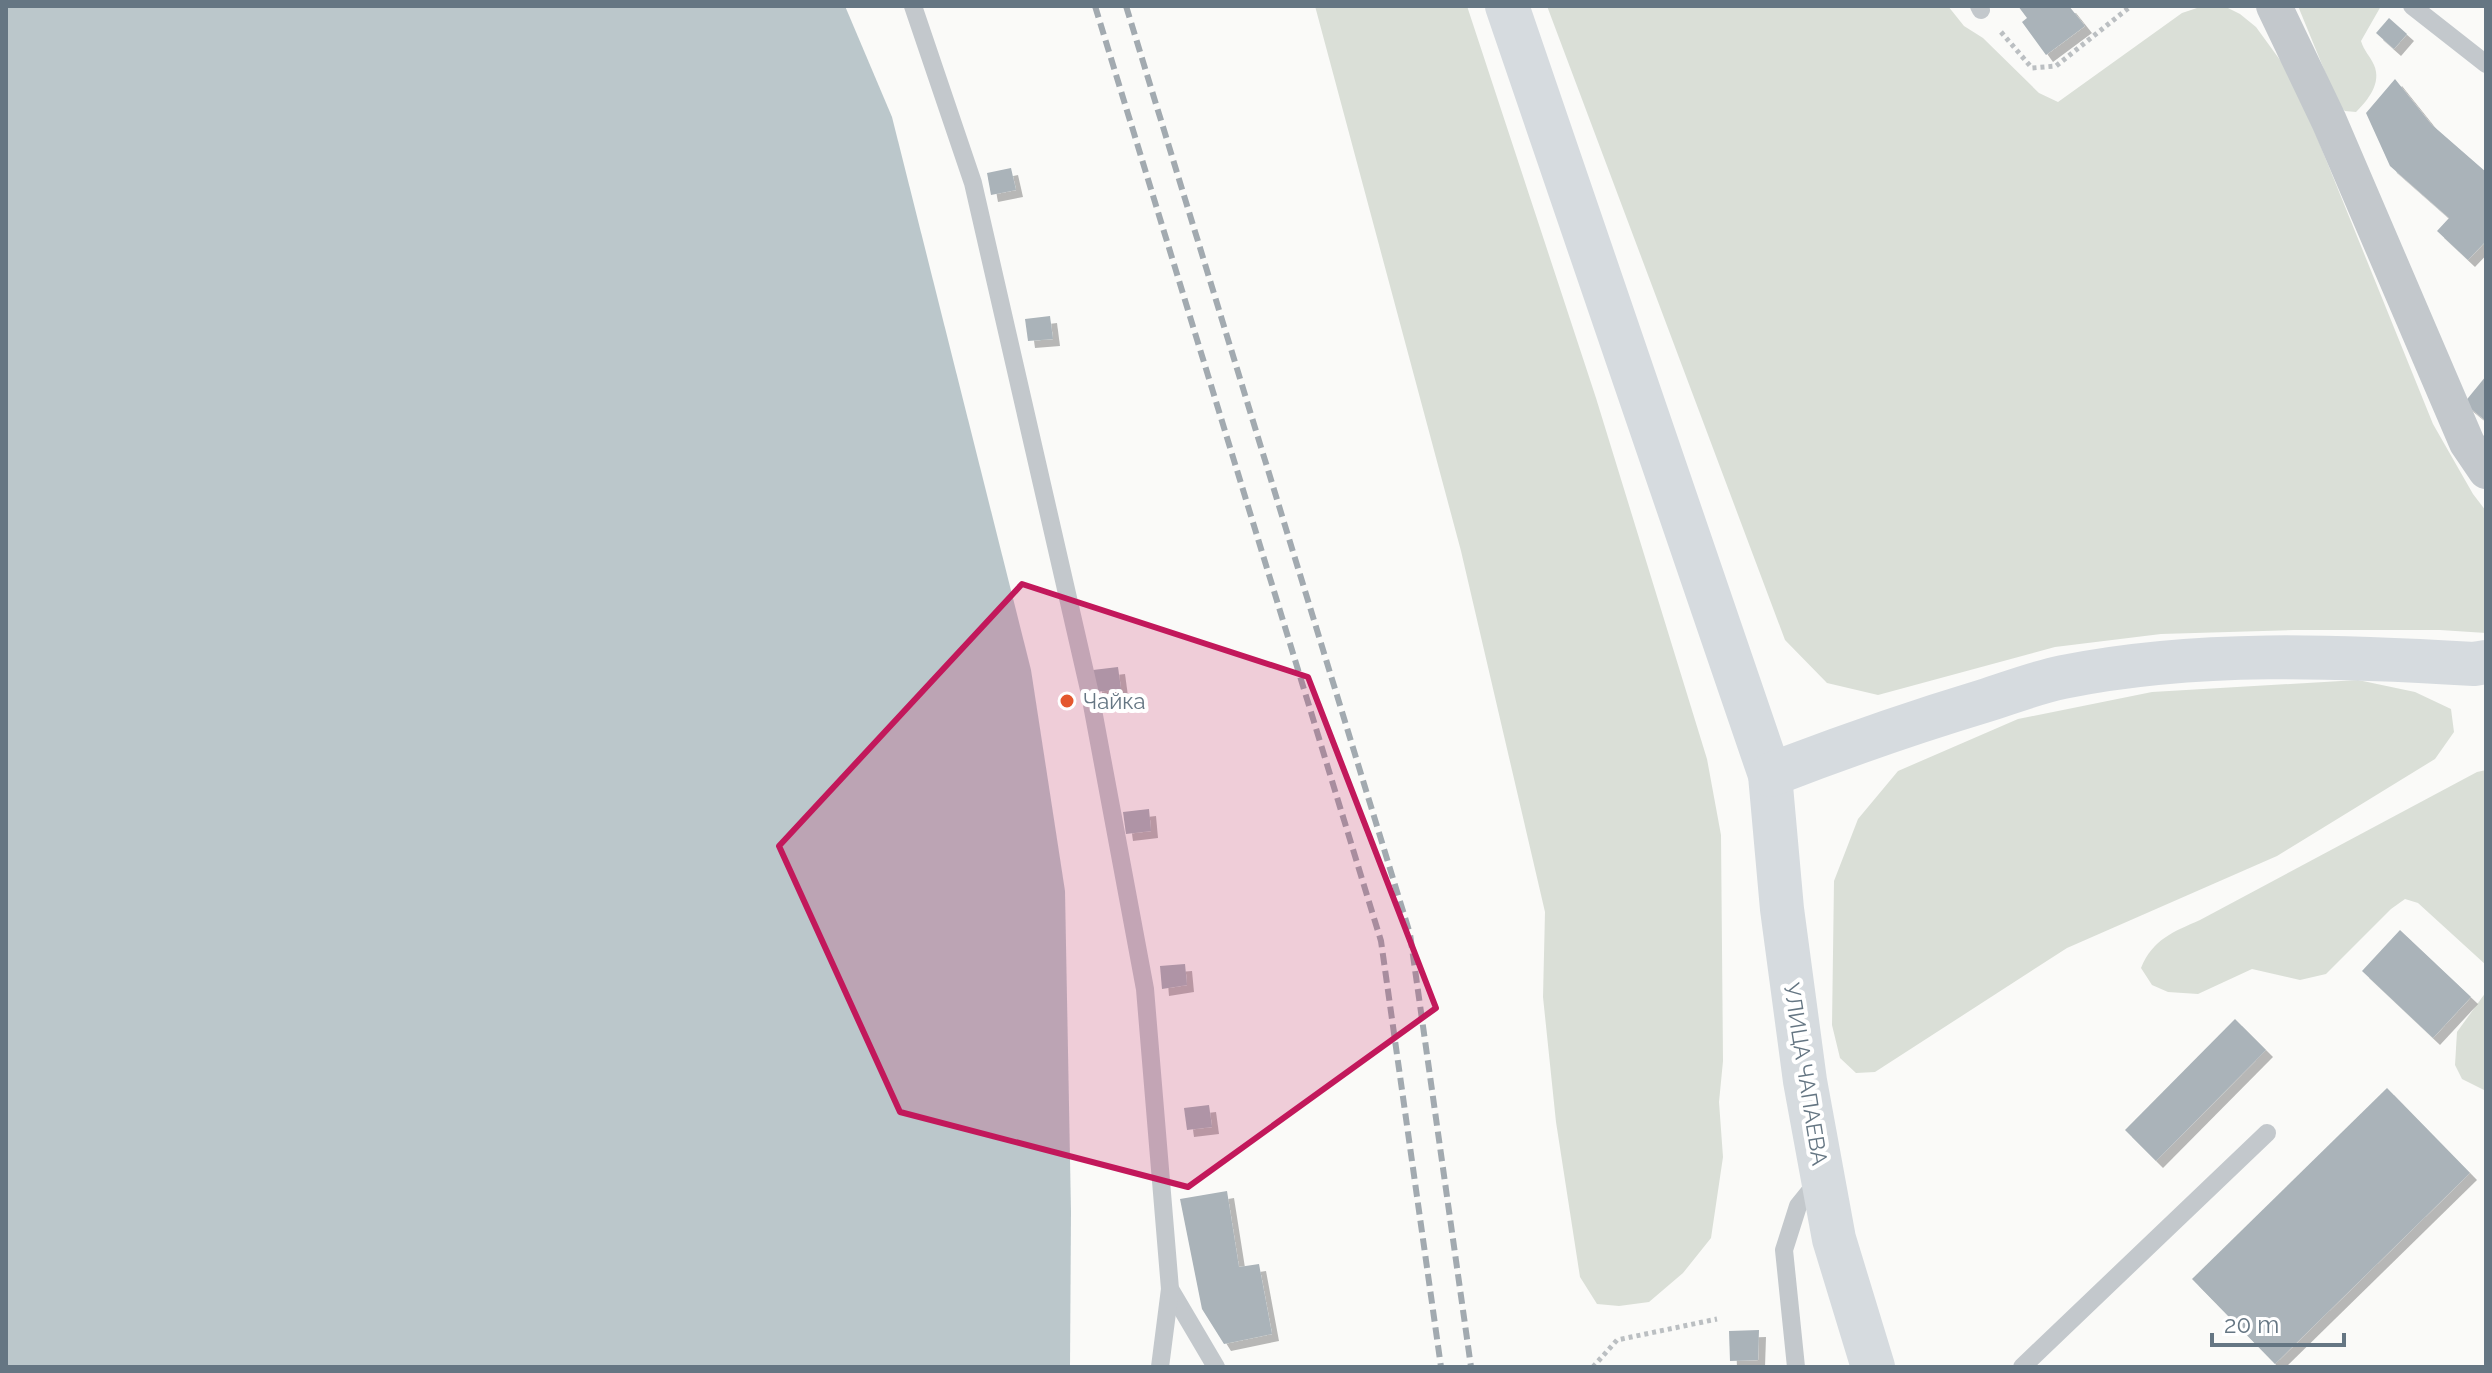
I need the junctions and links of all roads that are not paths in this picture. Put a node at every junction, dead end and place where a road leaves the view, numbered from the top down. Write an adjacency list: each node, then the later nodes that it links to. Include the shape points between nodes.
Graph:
1 (913, 6): 11 (lane, via 973,183 1090,694 1145,989)
2 (1507, 6): 8 (main road, УЛИЦА ЧАПАЕВА)
3 (2274, 6): 6 (street, via 2467,443)
4 (2412, 6): 5 (lane)
5 (2486, 64)
6 (2486, 471)
7 (2486, 662): 8 (main road, via 2266,657 2062,677 1894,728)
8 (1770, 775): 10 (main road, УЛИЦА ЧАПАЕВА, via 1782,909)
9 (2267, 1133): 16 (lane)
10 (1822, 1176): 14 (lane, via 1798,1206 1784,1250); 15 (main road, УЛИЦА ЧАПАЕВА, via 1834,1239)
11 (1170, 1289): 12 (lane); 13 (lane)
12 (1160, 1367)
13 (1216, 1367)
14 (1796, 1367)
15 (1873, 1367)
16 (2022, 1367)

